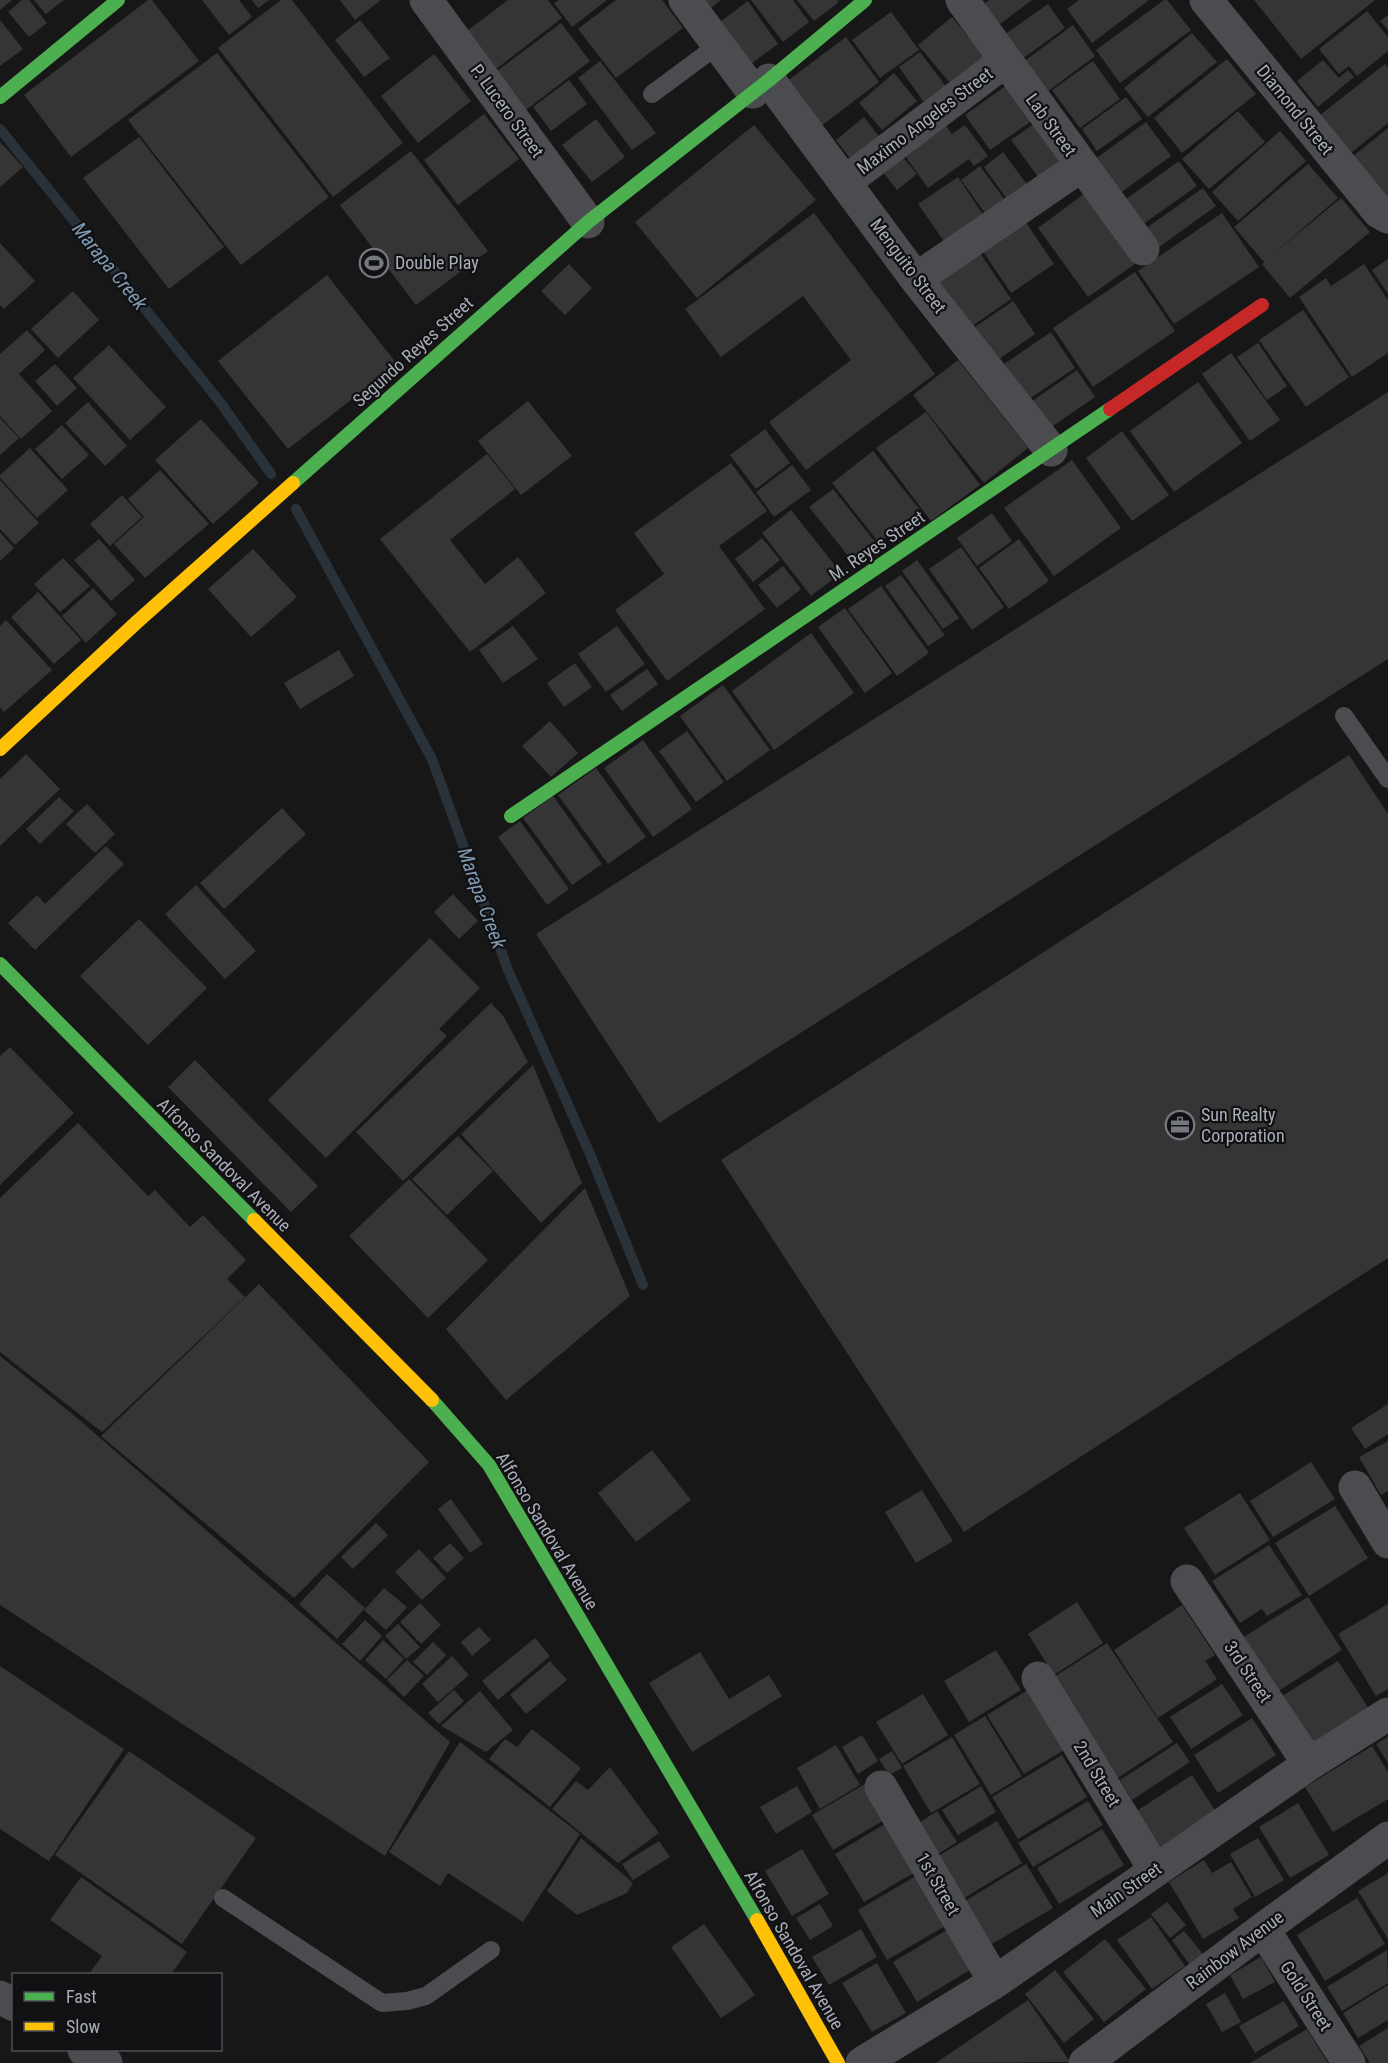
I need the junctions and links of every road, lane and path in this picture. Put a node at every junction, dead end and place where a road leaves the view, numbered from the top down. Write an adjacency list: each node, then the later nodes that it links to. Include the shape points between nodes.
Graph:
1 (118, 0): 11 (street)
2 (426, 0): 15 (street, P. Lucero Street)
3 (685, 0): 7 (street, Menguito Street)
4 (865, 0): 9 (street, Segundo Reyes Street)
5 (962, 0): 8 (street, Lab Street)
6 (1206, 0): 14 (street, Diamond Street, via 1378,212)
7 (718, 45): 9 (street, Menguito Street); 10 (lane)
8 (1005, 61): 12 (street, Lab Street); 13 (street, Maximo Angeles Street)
9 (761, 86): 13 (street, Menguito Street); 15 (street, Segundo Reyes Street)
10 (652, 94)
11 (0, 97)
12 (1081, 166): 16 (street, Lab Street); 17 (street)
13 (845, 182): 17 (street, Menguito Street)
14 (1388, 217)
15 (588, 222): 21 (street, Segundo Reyes Street, via 143,616)
16 (1143, 249)
17 (916, 279): 19 (street, Menguito Street)
18 (1262, 305): 19 (street, M. Reyes Street)
19 (1051, 450): 23 (street, M. Reyes Street)
20 (1344, 716): 22 (lane)
21 (0, 749)
22 (1388, 779)
23 (511, 816)
24 (0, 964): 41 (street, Alfonso Sandoval Avenue, via 445,1413 489,1465)
25 (1355, 1487): 26 (street)
26 (1388, 1542)
27 (1187, 1581): 30 (street, 3rd Street)
28 (1038, 1678): 33 (street, 2nd Street)
29 (1388, 1714): 30 (street, Main Street)
30 (1309, 1764): 33 (street, Main Street)
31 (881, 1787): 37 (street, 1st Street)
32 (1388, 1838): 35 (street, Rainbow Avenue)
33 (1155, 1870): 37 (street, Main Street)
34 (223, 1898): 36 (lane, via 382,2003 426,1996)
35 (1263, 1929): 39 (street, Rainbow Avenue); 44 (street, Gold Street)
36 (491, 1950)
37 (995, 1982): 42 (street, Main Street)
38 (87, 2051): 40 (street)
39 (1117, 2053): 43 (street, Rainbow Avenue)
40 (106, 2063)
41 (838, 2063)
42 (862, 2063)
43 (1084, 2063)
44 (1349, 2063)

